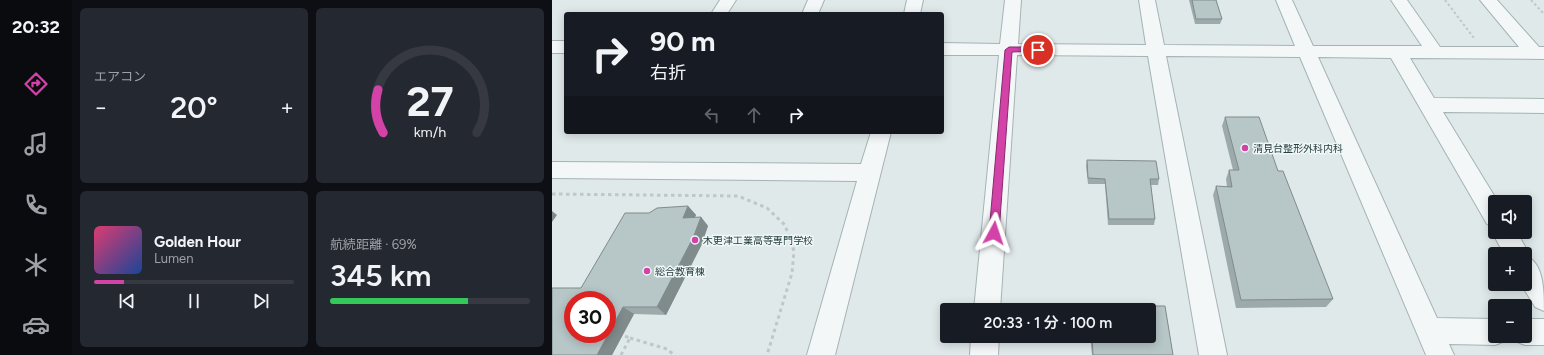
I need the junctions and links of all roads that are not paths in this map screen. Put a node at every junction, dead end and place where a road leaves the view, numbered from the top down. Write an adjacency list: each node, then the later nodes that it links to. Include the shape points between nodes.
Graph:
1 (728, 0): 9 (street)
2 (816, 0): 10 (street)
3 (915, 0): 11 (street)
4 (1013, 0): 13 (street)
5 (1147, 0): 14 (street)
6 (1284, 0): 15 (street)
7 (1399, 0): 17 (street)
8 (1488, 0): 18 (street)
9 (720, 12)
10 (811, 12)
11 (912, 12)
12 (944, 49): 13 (street)
13 (1009, 50): 14 (street); 27 (street)
14 (1156, 50): 15 (street); 35 (street)
15 (1306, 51): 16 (street); 28 (street)
16 (1397, 52): 17 (street); 19 (street)
17 (1435, 52): 18 (street)
18 (1539, 53)
19 (1428, 105): 20 (street); 24 (street)
20 (1541, 110)
21 (880, 134): 23 (street)
22 (552, 170): 23 (street)
23 (870, 173): 33 (street)
24 (1488, 205)
25 (1532, 279): 26 (street)
26 (1544, 299)
27 (989, 303)
28 (1429, 331): 29 (street); 36 (street)
29 (1488, 332)
30 (1532, 332): 31 (street)
31 (1544, 332)
32 (985, 343): 34 (street)
33 (821, 355)
34 (984, 355)
35 (1213, 355)
36 (1440, 355)

